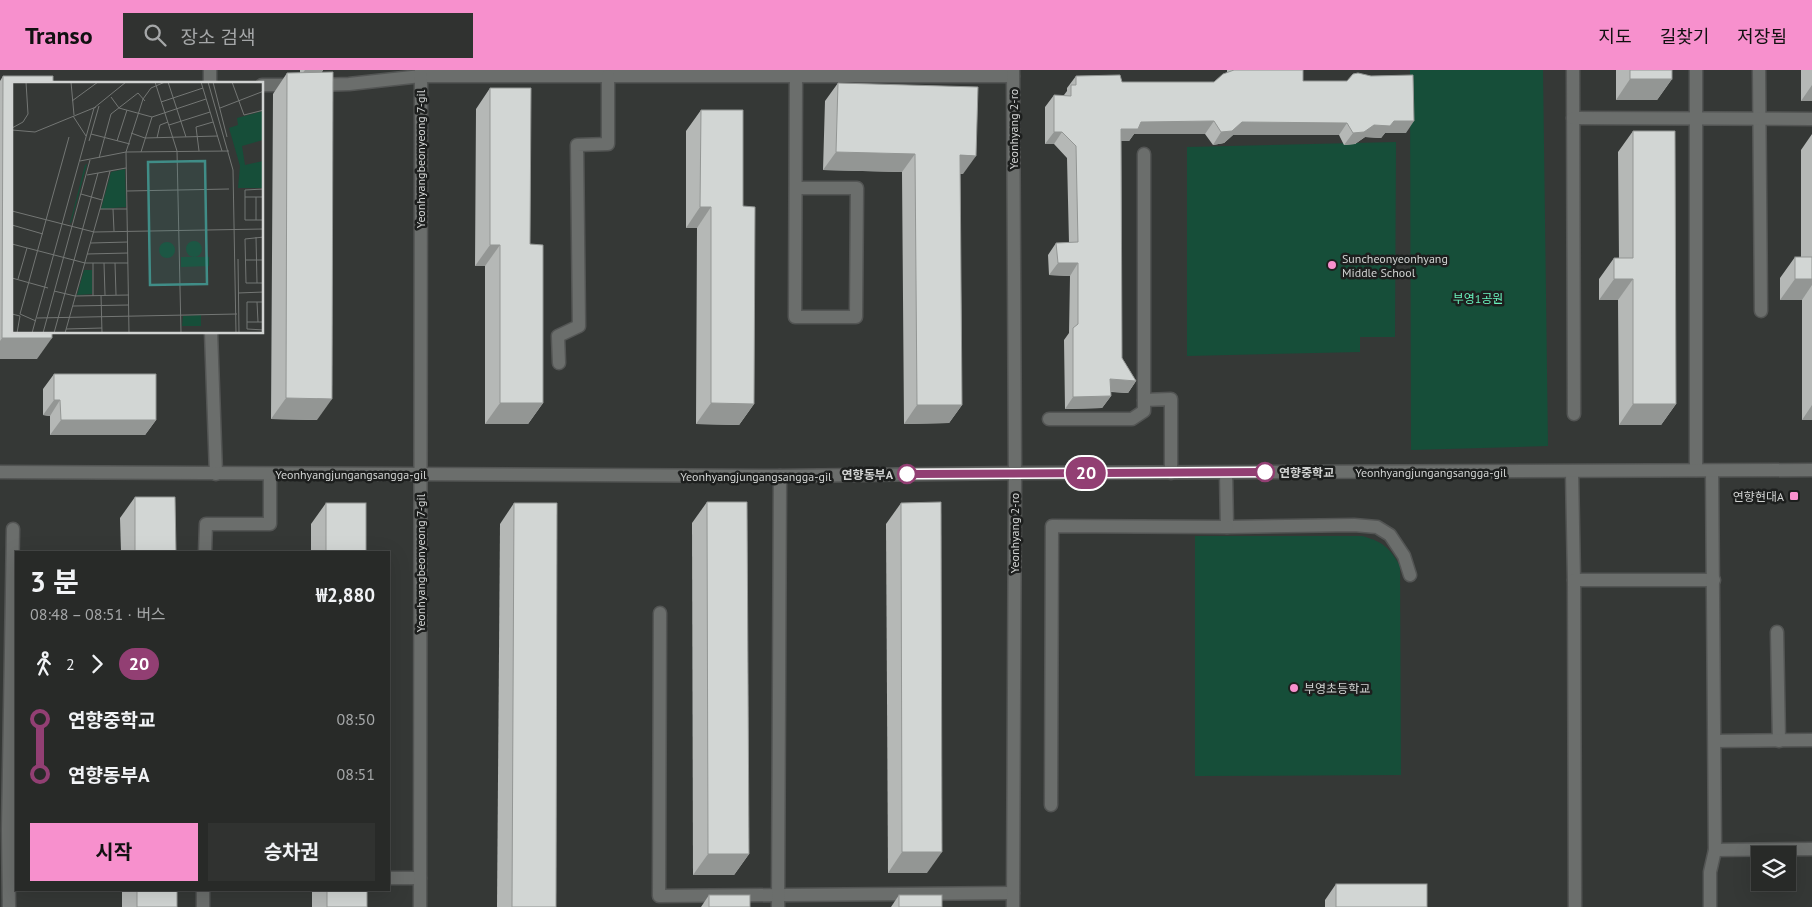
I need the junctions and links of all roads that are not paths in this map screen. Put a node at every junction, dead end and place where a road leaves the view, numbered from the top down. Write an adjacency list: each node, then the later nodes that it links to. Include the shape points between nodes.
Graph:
1 (1573, 70): 9 (street)
2 (1696, 70): 10 (street)
3 (1759, 70): 11 (street)
4 (420, 73): 6 (street); 8 (street, via 350,84); 31 (street, Yeonhyangbeonyeong 7-gil)
5 (1013, 73): 7 (street); 27 (street, Yeonhyang 2-ro)
6 (608, 76): 7 (street); 17 (street, via 608,144 577,145 579,326 558,336)
7 (796, 76): 14 (street)
8 (264, 85)
9 (1573, 118): 10 (street); 19 (street)
10 (1696, 119): 11 (street); 21 (street)
11 (1759, 119): 12 (street); 15 (street)
12 (1812, 119)
13 (1144, 154): 18 (street)
14 (796, 188): 14 (street, via 795,317 856,317 857,188)
15 (1760, 311)
16 (212, 334): 29 (street)
17 (559, 363)
18 (1144, 400): 20 (street, via 1144,411 1132,418); 28 (street, via 1171,399)
19 (1574, 414)
20 (1049, 419)
21 (1696, 470): 23 (street, Yeonhyangjungangsangga-gil); 26 (street, Yeonhyangjungangsangga-gil)
22 (1812, 470): 23 (street, Yeonhyangjungangsangga-gil)
23 (1712, 471): 38 (street)
24 (0, 472): 29 (street, Yeonhyangjungangsangga-gil)
25 (1226, 472): 26 (street, Yeonhyangjungangsangga-gil); 28 (street, Yeonhyangjungangsangga-gil); 33 (street)
26 (1572, 472): 37 (street)
27 (1014, 473): 28 (street, Yeonhyangjungangsangga-gil); 32 (street, Yeonhyangjungangsangga-gil); 51 (street, Yeonhyang 2-ro)
28 (1171, 473)
29 (216, 474): 30 (street, Yeonhyangjungangsangga-gil)
30 (270, 474): 31 (street, Yeonhyangjungangsangga-gil); 35 (street, via 270,524 206,524)
31 (420, 474): 32 (street, Yeonhyangjungangsangga-gil); 49 (street, Yeonhyangbeonyeong 7-gil)
32 (780, 476): 52 (street)
33 (1227, 527): 36 (street, via 1377,527 1390,535 1404,556); 44 (street, via 1052,526)
34 (13, 529): 45 (street)
35 (205, 551)
36 (1410, 575)
37 (1574, 580): 38 (street); 57 (street)
38 (1714, 580): 43 (street)
39 (660, 613): 52 (street, via 659,896)
40 (1777, 632): 42 (street)
41 (1812, 740): 42 (street)
42 (1779, 741): 43 (street)
43 (1715, 742): 47 (street)
44 (1051, 804)
45 (12, 830): 53 (street)
46 (1812, 849): 47 (street)
47 (1715, 850): 58 (street, via 1710,872)
48 (390, 878): 49 (street)
49 (420, 878): 55 (street, Yeonhyangbeonyeong 7-gil)
50 (203, 891): 54 (street)
51 (1013, 893): 52 (street); 56 (street, Yeonhyang 2-ro)
52 (778, 901)
53 (10, 907)
54 (203, 907)
55 (420, 907)
56 (1013, 907)
57 (1574, 907)
58 (1710, 907)

